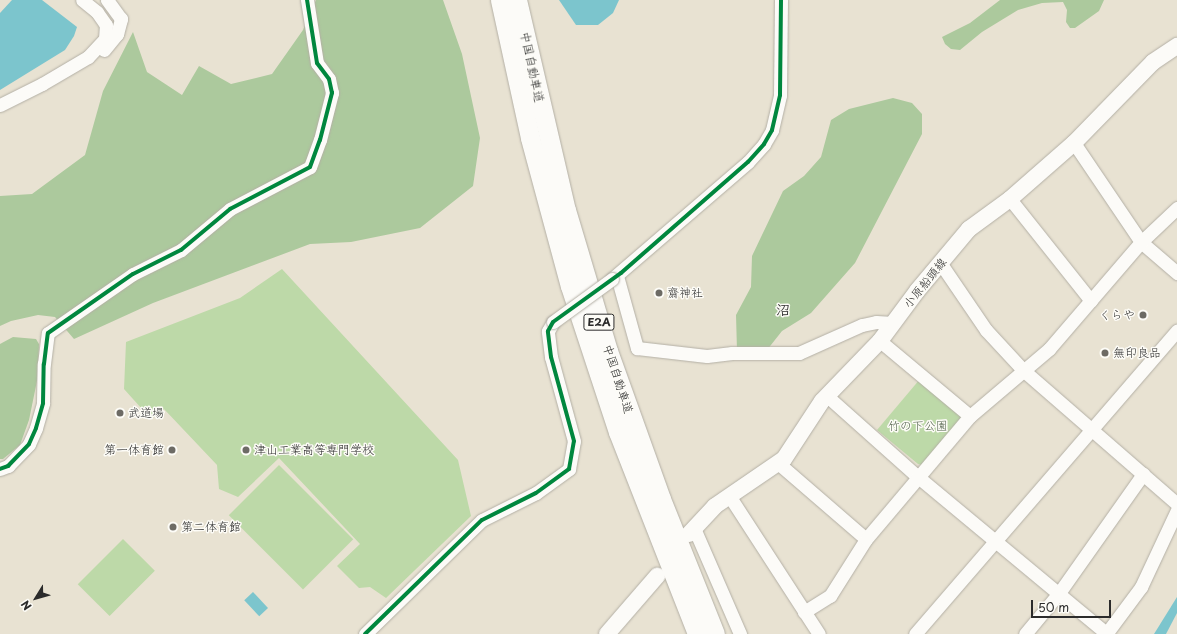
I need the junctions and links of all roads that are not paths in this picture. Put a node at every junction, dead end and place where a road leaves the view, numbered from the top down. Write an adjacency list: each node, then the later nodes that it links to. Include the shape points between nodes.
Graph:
1 (82, 0): 8 (street, via 97,12 106,25 105,39)
2 (107, 0): 8 (street, via 121,19 117,34 99,55)
3 (307, 0): 26 (street, via 317,63 330,79 332,93 310,167 230,209 181,250 133,274 48,333 43,402 36,428 29,444 8,466)
4 (500, 0): 40 (highway, 中国自動車道 / E2A, via 530,138 570,286 618,432)
5 (517, 0): 41 (highway, 中国自動車道 / E2A, via 559,182 608,351 656,486)
6 (781, 0): 16 (street, via 780,95 772,130 748,162)
7 (1177, 46): 10 (main road, 小原船頭線, via 1153,62)
8 (88, 57): 9 (street)
9 (0, 105)
10 (1074, 143): 11 (main road, 小原船頭線); 13 (street)
11 (1010, 199): 14 (main road, 小原船頭線, via 968,229); 17 (street)
12 (1177, 208): 13 (street)
13 (1141, 242): 15 (street); 17 (street)
14 (941, 264): 18 (main road, 小原船頭線); 21 (street, via 986,330)
15 (1177, 273)
16 (614, 278): 18 (street, via 637,348 707,356 732,353 799,353 862,325 876,322); 38 (street, bridge, via 553,322 548,331 551,356 574,442 569,469 536,493 482,520)
17 (1091, 301): 21 (street, via 1049,349)
18 (893, 323): 20 (main road, 小原船頭線)
19 (1177, 331): 24 (street)
20 (880, 341): 22 (main road, 小原船頭線); 23 (street)
21 (1023, 370): 23 (street); 24 (street)
22 (827, 396): 25 (main road, 小原船頭線, via 784,459); 28 (street)
23 (970, 416): 28 (street)
24 (1092, 431): 27 (street); 34 (street)
25 (778, 463): 29 (main road, 小原船頭線); 33 (street)
26 (0, 469)
27 (1143, 474): 30 (street); 36 (street)
28 (918, 477): 33 (street); 34 (street)
29 (730, 497): 32 (main road, 小原船頭線, via 715,506); 37 (street)
30 (1177, 504)
31 (1177, 510): 46 (street, via 1141,587)
32 (692, 531): 42 (street)
33 (866, 539): 37 (street, via 830,596)
34 (997, 541): 36 (street); 44 (street)
35 (657, 576): 39 (main road)
36 (1059, 593): 45 (street); 46 (street)
37 (804, 612): 43 (street)
38 (365, 634)
39 (607, 634)
40 (698, 634)
41 (715, 634)
42 (740, 634)
43 (819, 634)
44 (915, 634)
45 (1025, 634)
46 (1107, 634)

